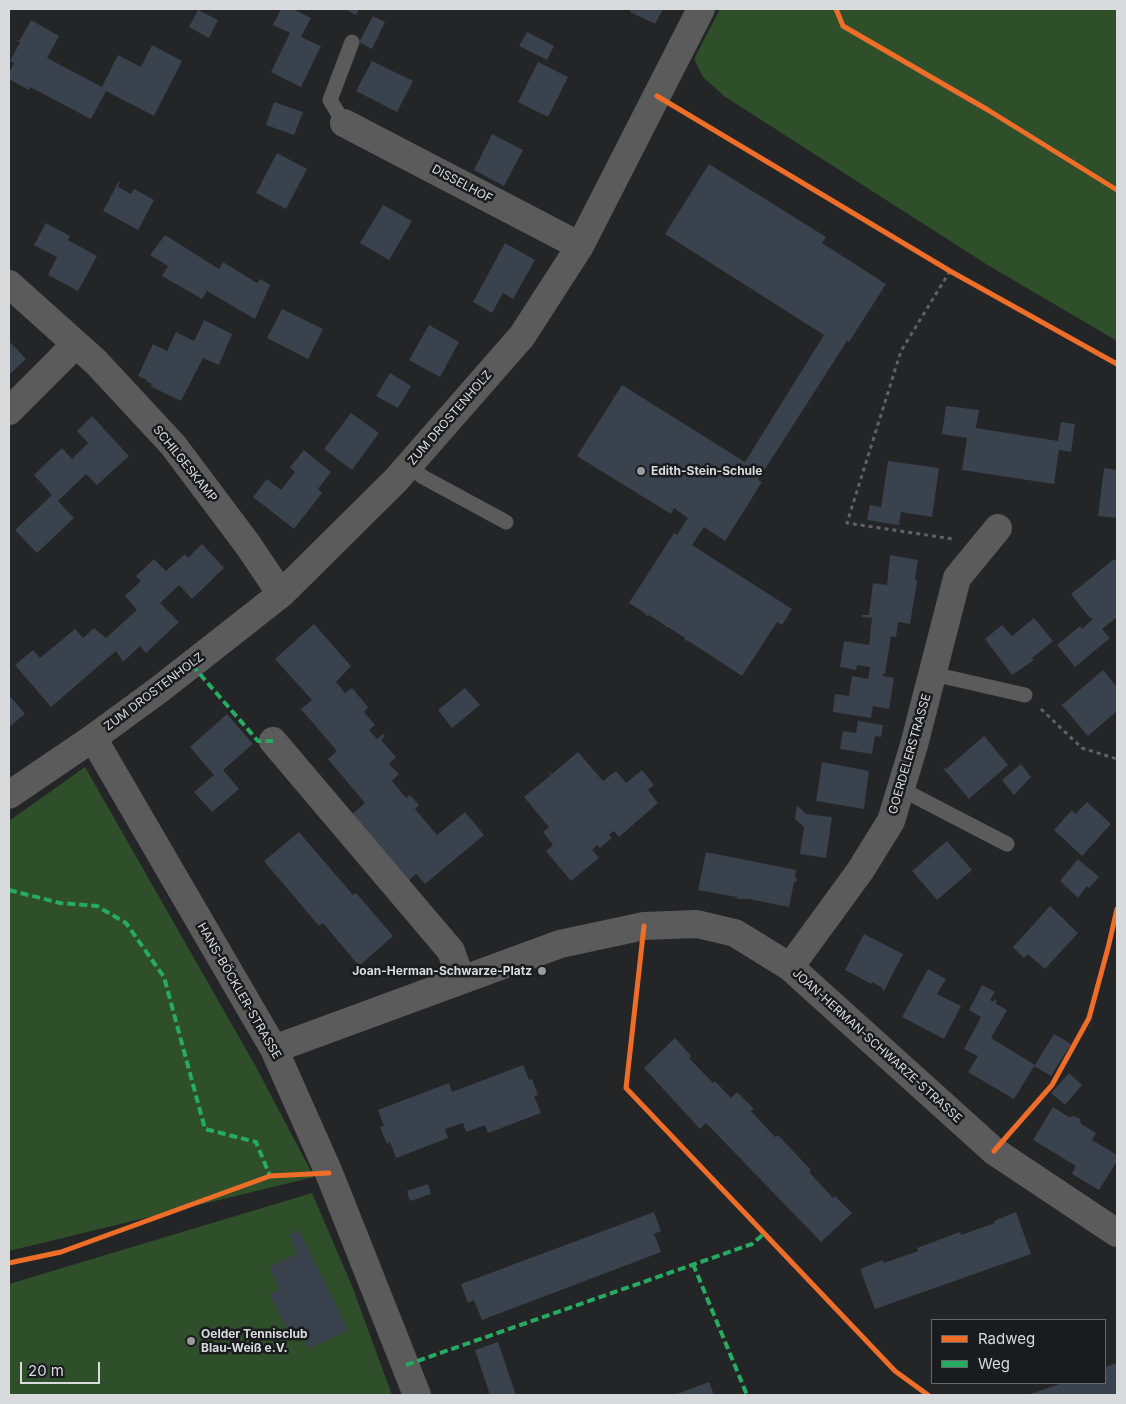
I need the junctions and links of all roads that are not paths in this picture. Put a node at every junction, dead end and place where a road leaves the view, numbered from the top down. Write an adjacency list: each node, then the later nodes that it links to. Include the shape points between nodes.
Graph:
1 (701, 9): 4 (street, ZUM DROSTENHOLZ)
2 (352, 42): 3 (lane, via 330,100)
3 (344, 123): 4 (street, DISSELHOF)
4 (580, 246): 8 (street, ZUM DROSTENHOLZ, via 522,336)
5 (9, 284): 6 (street, SCHILGESKAMP)
6 (76, 344): 7 (street); 11 (street, SCHILGESKAMP, via 173,445 248,545)
7 (9, 411)
8 (409, 465): 9 (lane, via 423,477); 11 (street, ZUM DROSTENHOLZ)
9 (506, 522)
10 (998, 528): 12 (street, GOERDELERSTRASSE, via 957,578)
11 (280, 594): 14 (street, ZUM DROSTENHOLZ)
12 (933, 674): 13 (lane); 16 (street, GOERDELERSTRASSE)
13 (1026, 695)
14 (93, 738): 17 (street, ZUM DROSTENHOLZ); 21 (street, HANS-BÖCKLER-STRASSE)
15 (273, 741): 20 (street, via 451,951)
16 (901, 789): 18 (lane); 19 (street, GOERDELERSTRASSE, via 891,821 860,871)
17 (9, 795)
18 (1007, 844)
19 (790, 967): 20 (street, JOAN-HERMAN-SCHWARZE-STRASSE, via 735,934 697,924 644,926 560,944); 22 (street, JOAN-HERMAN-SCHWARZE-STRASSE, via 994,1151)
20 (461, 980): 21 (street, JOAN-HERMAN-SCHWARZE-STRASSE)
21 (274, 1049): 23 (street, HANS-BÖCKLER-STRASSE, via 329,1173)
22 (1117, 1233)
23 (417, 1395)

